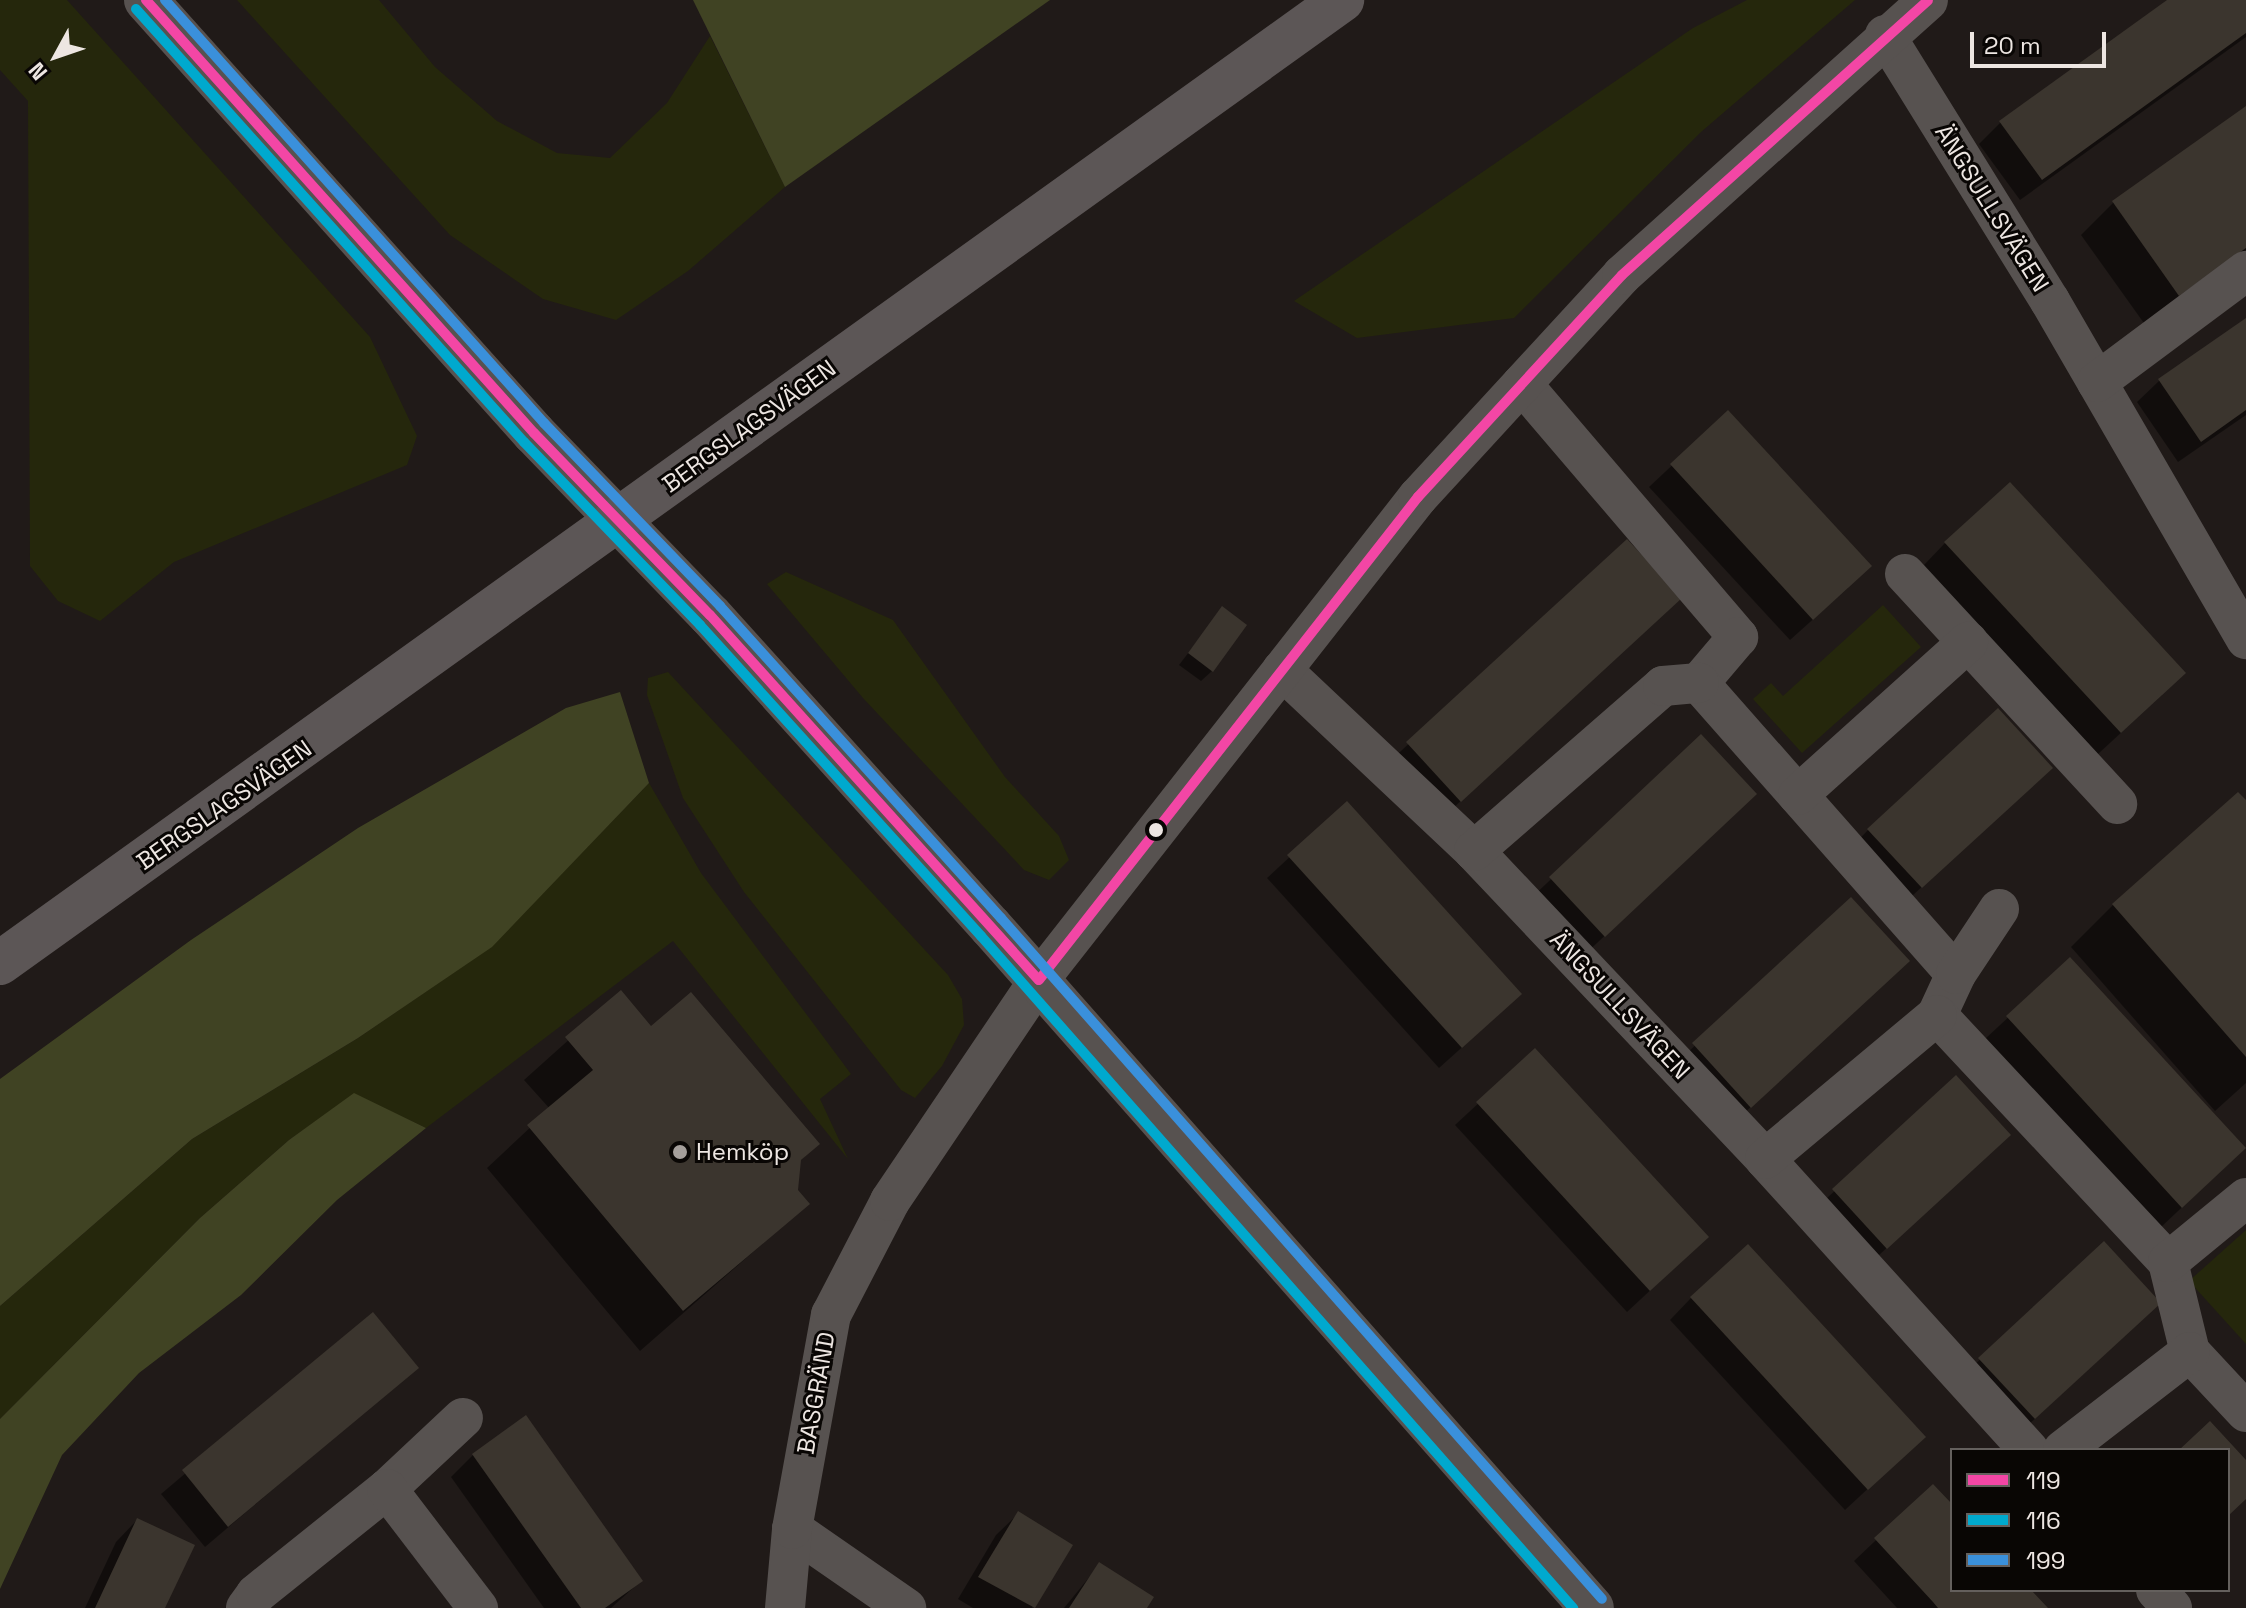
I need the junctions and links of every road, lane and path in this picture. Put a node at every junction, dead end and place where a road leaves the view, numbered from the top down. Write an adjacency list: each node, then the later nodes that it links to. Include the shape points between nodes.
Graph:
1 (146, 0): 8 (street)
2 (1342, 0): 8 (main road, BERGSLAGSVÄGEN)
3 (1928, 0): 4 (street, BASGRÄND)
4 (1885, 35): 6 (street, ÄNGSULLSVÄGEN); 7 (street, BASGRÄND, via 1622,275)
5 (2246, 271): 6 (street)
6 (2097, 382): 10 (street, ÄNGSULLSVÄGEN)
7 (1522, 384): 13 (street, BASGRÄND, via 1418,497); 14 (street, via 1738,637)
8 (618, 522): 19 (main road, BERGSLAGSVÄGEN); 21 (street, via 710,615)
9 (1905, 574): 12 (street)
10 (2233, 584): 11 (street, ÄNGSULLSVÄGEN)
11 (2246, 639)
12 (1968, 642): 15 (street); 16 (street)
13 (1282, 670): 17 (street, ÄNGSULLSVÄGEN); 21 (street, BASGRÄND)
14 (1699, 683): 15 (street); 17 (street, via 1663,686)
15 (1798, 795): 20 (street)
16 (2117, 804)
17 (1474, 851): 23 (street, ÄNGSULLSVÄGEN)
18 (1999, 909): 20 (street)
19 (0, 963)
20 (1956, 974): 22 (street)
21 (1039, 980): 32 (street, BASGRÄND, via 890,1201 831,1315); 38 (street)
22 (1937, 1015): 23 (street); 25 (street)
23 (1765, 1159): 29 (street, ÄNGSULLSVÄGEN)
24 (2246, 1198): 25 (street)
25 (2168, 1262): 26 (street)
26 (2190, 1352): 27 (street); 30 (street)
27 (2239, 1389)
28 (463, 1418): 31 (street)
29 (2027, 1448)
30 (2066, 1448)
31 (387, 1489): 34 (street, via 256,1594); 35 (street)
32 (792, 1529): 36 (street, BASGRÄND); 37 (street)
33 (2158, 1592): 39 (street)
34 (246, 1608)
35 (478, 1608)
36 (785, 1608)
37 (906, 1608)
38 (1592, 1608)
39 (2172, 1608)

